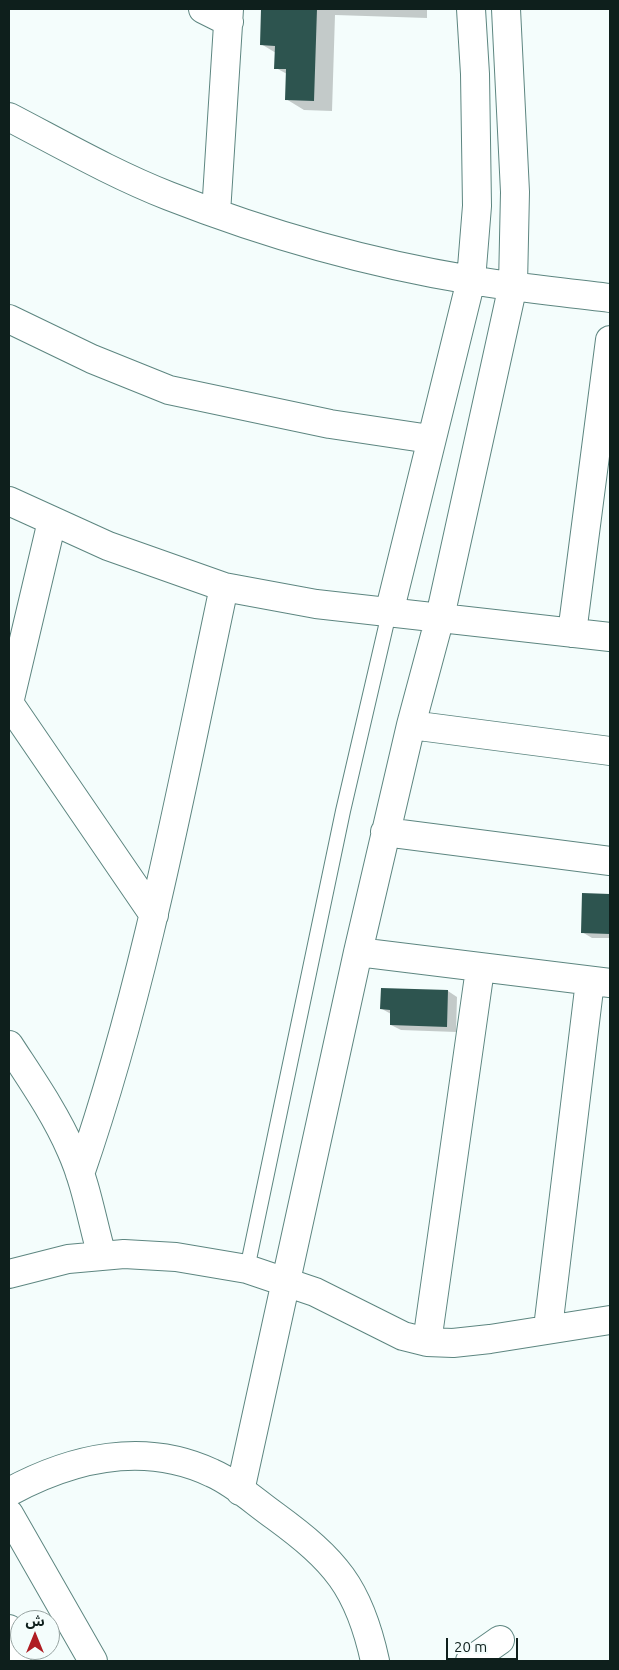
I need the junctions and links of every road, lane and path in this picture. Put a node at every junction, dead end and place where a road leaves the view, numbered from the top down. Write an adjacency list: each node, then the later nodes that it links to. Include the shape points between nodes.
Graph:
1 (203, 9): 4 (street)
2 (471, 9): 7 (street, via 477,206)
3 (506, 9): 8 (street, via 515,192)
4 (229, 16): 6 (street)
5 (9, 117): 6 (street, via 125,176)
6 (216, 213): 7 (street, via 348,254)
7 (471, 280): 8 (street); 12 (street)
8 (513, 285): 9 (street); 17 (street)
9 (610, 298)
10 (9, 319): 12 (street, via 126,375 169,390 321,423)
11 (610, 340): 18 (street)
12 (430, 439): 16 (street)
13 (9, 501): 14 (street)
14 (52, 521): 15 (street, via 108,546); 20 (street)
15 (224, 587): 16 (street); 25 (street)
16 (389, 613): 17 (street); 32 (lane, via 343,810)
17 (440, 617): 18 (street); 21 (street)
18 (572, 633): 19 (street)
19 (610, 637)
20 (9, 703): 25 (street)
21 (411, 725): 22 (street); 23 (street)
22 (610, 751)
23 (385, 832): 24 (street); 26 (street)
24 (610, 861)
25 (154, 915): 30 (street, via 120,1049)
26 (358, 952): 27 (street); 34 (street)
27 (480, 969): 28 (street); 37 (street)
28 (600, 982): 36 (street)
29 (9, 1045): 30 (street, via 56,1120)
30 (80, 1174): 31 (street)
31 (102, 1256): 32 (street, via 176,1257); 33 (street, via 68,1259)
32 (247, 1268): 34 (street)
33 (9, 1274)
34 (286, 1281): 37 (street, via 360,1313 403,1336); 38 (street)
35 (610, 1320): 36 (street)
36 (548, 1328): 37 (street, via 490,1339)
37 (427, 1342)
38 (240, 1491): 39 (street, via 214,1473 184,1462 126,1456 66,1466); 43 (street, via 306,1538 348,1585 360,1608)
39 (9, 1492)
40 (9, 1514): 42 (street)
41 (500, 1640): 44 (street)
42 (94, 1661)
43 (375, 1661)
44 (470, 1661)

